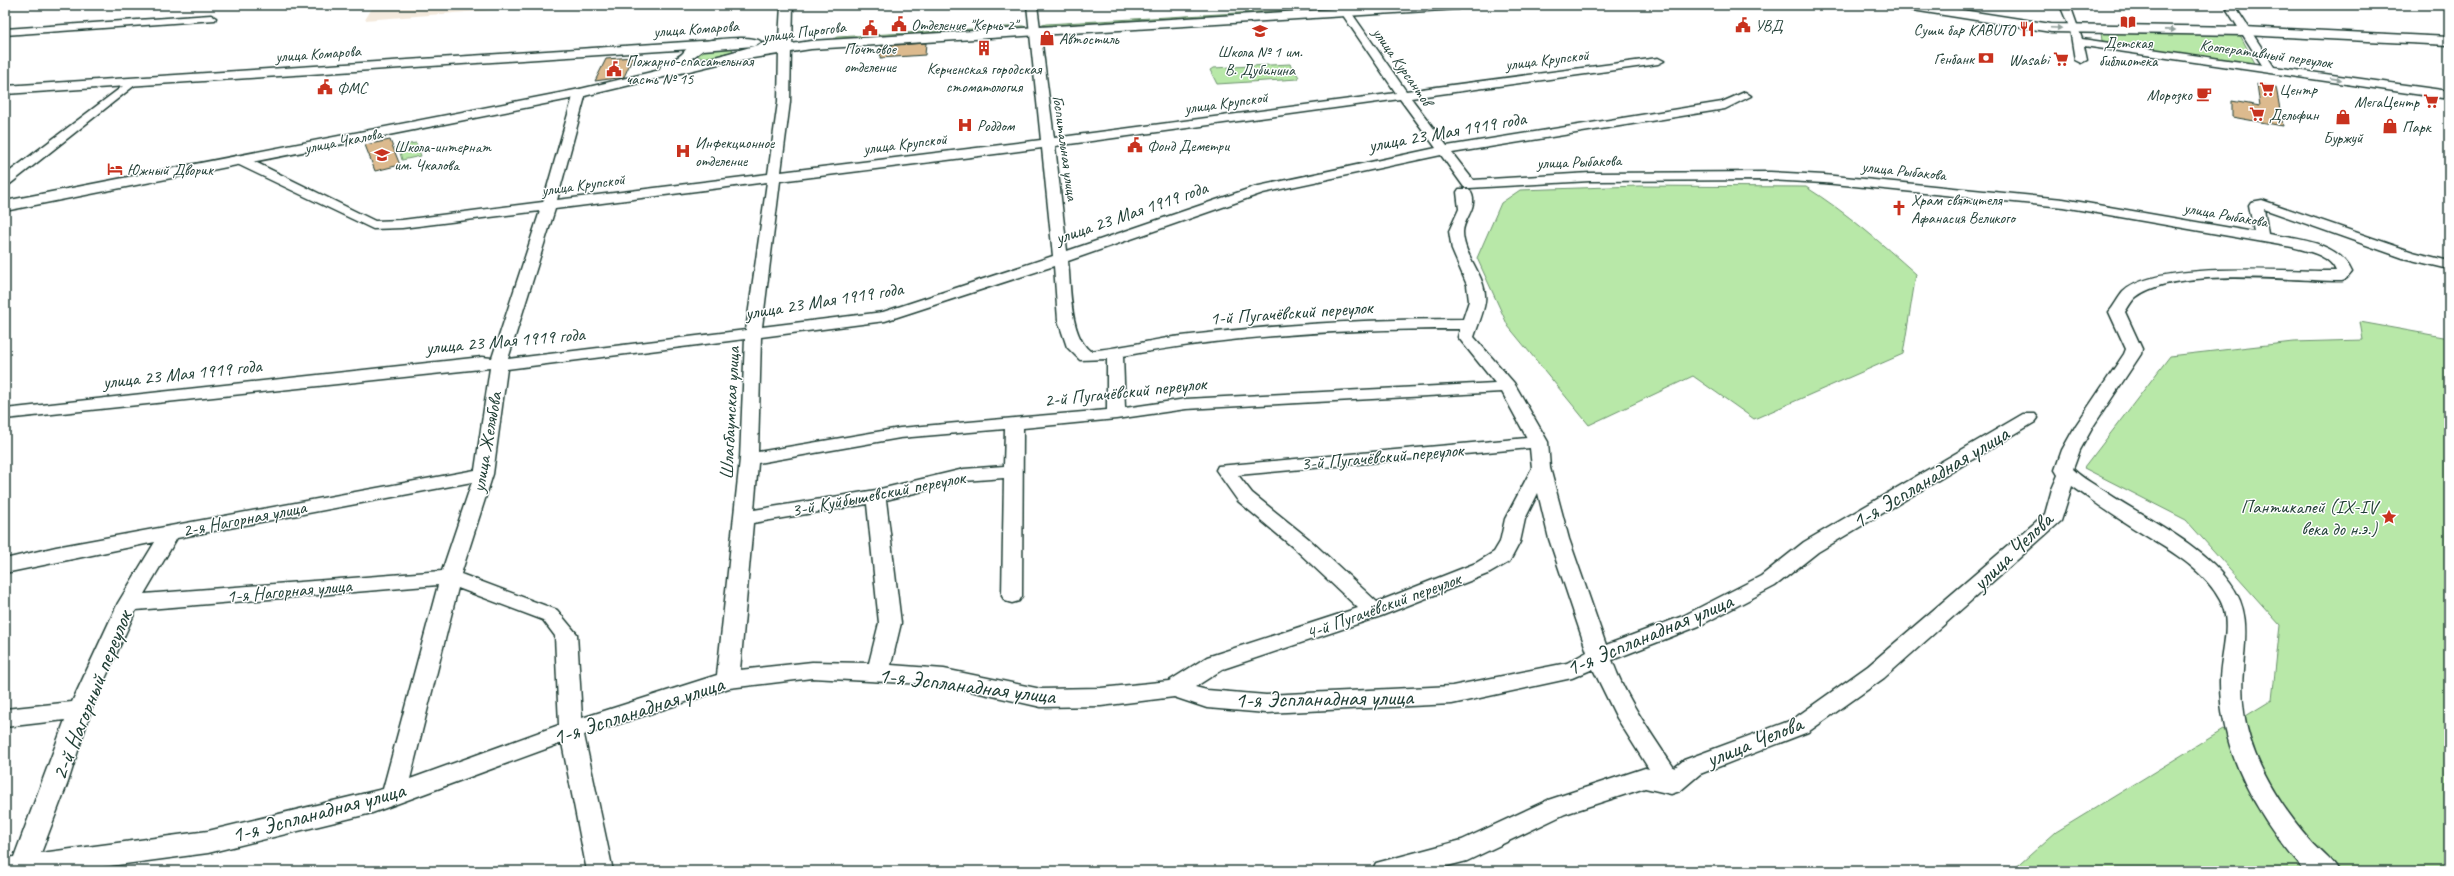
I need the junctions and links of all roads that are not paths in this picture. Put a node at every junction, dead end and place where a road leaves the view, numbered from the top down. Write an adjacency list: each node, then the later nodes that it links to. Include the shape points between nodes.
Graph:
1 (787, 5): 17 (main road, Шлагбаумская улица)
2 (1032, 5): 10 (street, Госпитальная улица)
3 (1376, 5): 8 (main road, улица Пирогова)
4 (1459, 5): 8 (main road, улица Пирогова)
5 (1906, 5): 11 (main road, one-way to 11, via 2037,27)
6 (2065, 5): 11 (street)
7 (2229, 5): 12 (street)
8 (1343, 8): 10 (main road, улица Пирогова); 28 (street, улица Курсантов)
9 (211, 18): 13 (street)
10 (1033, 28): 17 (main road, улица Пирогова); 31 (street, Госпитальная улица)
11 (2075, 29): 12 (main road, one-way to 12); 15 (street)
12 (2244, 31): 14 (main road); 23 (street)
13 (5, 32)
14 (2449, 41)
15 (2078, 42): 21 (street); 23 (street, Кооперативный переулок)
16 (720, 43): 17 (main road, улица Комарова); 18 (main road, улица Комарова); 19 (main road, улица Чкалова, via 699,47); 20 (main road, via 737,45 739,50 735,55)
17 (785, 45): 20 (main road, улица Пирогова); 34 (street, Шлагбаумская улица, via 784,102)
18 (634, 50): 19 (main road, улица Комарова, via 674,50); 25 (main road, улица Комарова)
19 (689, 55): 20 (main road, улица Комарова, via 702,61); 24 (main road, улица Чкалова)
20 (725, 59): 24 (main road, улица Чкалова)
21 (2081, 60)
22 (1658, 61): 28 (street, улица Крупской)
23 (2270, 69): 29 (street, Кооперативный переулок, one-way to 29)
24 (646, 78): 27 (main road, улица Чкалова)
25 (131, 83): 26 (main road, улица Комарова); 35 (street)
26 (5, 90)
27 (581, 92): 33 (main road, улица Чкалова); 38 (street, улица Желябова)
28 (1403, 95): 31 (street, улица Крупской); 32 (street, улица Курсантов)
29 (2449, 95)
30 (1745, 96): 32 (street, улица 23 Мая 1919 года, via 1725,105)
31 (1048, 142): 34 (street, улица Крупской); 40 (street, Госпитальная улица)
32 (1444, 150): 36 (street, улица Курсантов); 40 (street, улица 23 Мая 1919 года, via 1259,190)
33 (238, 159): 37 (main road, улица Чкалова); 38 (street, улица Крупской, via 373,224 402,224)
34 (774, 176): 38 (street, улица Крупской); 43 (street, Шлагбаумская улица)
35 (5, 181)
36 (1466, 188): 39 (street, улица Рыбакова, via 1590,177 1770,176 1824,179 2063,204); 42 (street, via 1466,209 1456,231 1459,250 1475,285 1477,301)
37 (5, 205)
38 (550, 206): 45 (street, улица Желябова)
39 (2262, 238): 41 (street, via 2256,204 2272,206 2408,255); 56 (street, улица Рыбакова, via 2294,243 2330,255 2344,272 2341,276 2270,273 2204,275 2170,279 2129,292 2120,301 2117,312 2134,349 2132,357 2105,395 2065,463 2064,470)
40 (1062, 258): 43 (street, улица 23 Мая 1919 года, via 885,316); 44 (street, Госпитальная улица, via 1066,320 1075,347 1086,356)
41 (2449, 265)
42 (1471, 324): 44 (street, 1-й Пугачёвский переулок, via 1369,325 1238,335 1157,344); 46 (street, via 1466,337)
43 (753, 334): 45 (street, улица 23 Мая 1919 года, via 514,365); 52 (street, Шлагбаумская улица)
44 (1115, 354): 48 (street)
45 (500, 363): 47 (street, улица 23 Мая 1919 года, via 482,362); 55 (street, улица Желябова)
46 (1508, 387): 48 (street, 2-й Пугачёвский переулок, via 1186,404); 51 (street)
47 (5, 414)
48 (1116, 414): 50 (street, 2-й Пугачёвский переулок)
49 (2029, 418): 65 (street, 1-я Эспланадная улица, via 1811,547 1768,581 1691,621)
50 (1014, 423): 52 (street, 2-й Пугачёвский переулок, via 900,433); 54 (street)
51 (1539, 442): 53 (street); 64 (street, 3-й Пугачёвский переулок, via 1225,470 1245,497 1302,544)
52 (749, 459): 58 (street, Шлагбаумская улица)
53 (1541, 468): 64 (street, 4-й Пугачёвский переулок, via 1515,519 1510,542 1502,557 1483,568); 65 (street, via 1558,539)
54 (1013, 472): 57 (street, 3-й Куйбышевский переулок, via 964,475); 62 (street)
55 (484, 474): 59 (street, 2-я Нагорная улица); 61 (street, улица Желябова)
56 (2068, 475): 74 (street, улица Челова, via 2060,489 2054,517 1876,672 1800,726 1692,766); 79 (street, via 2193,558 2214,578 2231,601 2237,620 2231,677 2232,711 2238,740 2274,807 2311,859)
57 (876, 496): 58 (street, 3-й Куйбышевский переулок); 66 (street, via 890,623)
58 (743, 518): 67 (street, Шлагбаумская улица)
59 (172, 532): 60 (street, 2-я Нагорная улица); 63 (street, 2-й Нагорный переулок)
60 (5, 566)
61 (450, 577): 63 (street, 1-я Нагорная улица); 73 (street, via 550,615 566,634); 75 (street, улица Желябова)
62 (1012, 596)
63 (128, 603): 69 (street, 2-й Нагорный переулок)
64 (1374, 611): 68 (street, 4-й Пугачёвский переулок, via 1215,663)
65 (1599, 656): 68 (street, 1-я Эспланадная улица, via 1572,670 1452,695 1266,704 1207,699); 74 (street, via 1608,681)
66 (878, 672): 67 (street, 1-я Эспланадная улица, via 812,670); 68 (street, 1-я Эспланадная улица, via 944,677 1041,698 1101,697)
67 (728, 680): 73 (street, 1-я Эспланадная улица)
68 (1174, 689)
69 (80, 710): 70 (street); 76 (street, 2-й Нагорный переулок, via 56,782)
70 (31, 715): 71 (street); 72 (street)
71 (5, 718)
72 (5, 723)
73 (571, 730): 75 (street, 1-я Эспланадная улица); 77 (street)
74 (1671, 784): 78 (street, via 1645,778 1557,807 1467,850)
75 (394, 793): 76 (street, 1-я Эспланадная улица, via 372,803 208,842)
76 (14, 867)
77 (600, 871)
78 (1385, 871)
79 (2325, 871)

